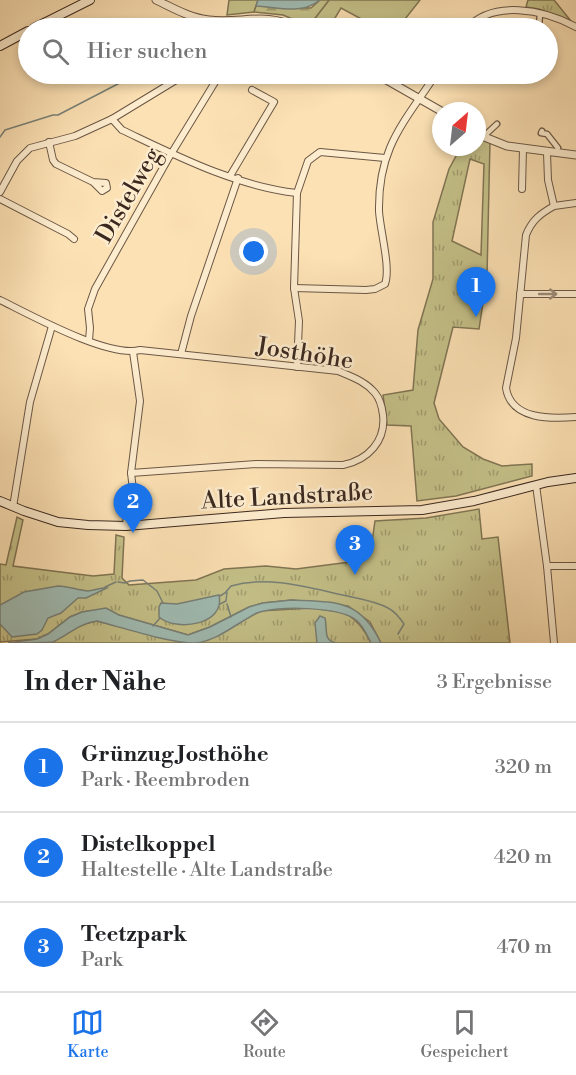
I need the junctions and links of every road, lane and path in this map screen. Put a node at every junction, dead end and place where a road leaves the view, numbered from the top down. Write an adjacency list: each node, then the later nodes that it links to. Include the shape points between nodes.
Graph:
1 (90, 0): 6 (main road)
2 (156, 0): 7 (street)
3 (525, 0): 4 (street)
4 (522, 8): 5 (street); 8 (street, via 499,8)
5 (540, 11): 9 (street); 10 (street)
6 (54, 18)
7 (196, 18)
8 (476, 18)
9 (540, 18)
10 (556, 18)
11 (558, 19): 12 (street)
12 (576, 27)
13 (18, 36): 14 (main road)
14 (0, 46)
15 (170, 84): 22 (street)
16 (214, 84): 30 (street, Distelweg)
17 (394, 84): 20 (street)
18 (429, 84): 20 (street)
19 (252, 90): 34 (street, via 274,102)
20 (420, 98): 21 (street); 33 (street)
21 (432, 105)
22 (112, 119): 27 (street, via 75,136); 30 (street, via 122,130)
23 (497, 124): 24 (street)
24 (486, 131)
25 (542, 131): 28 (street)
26 (486, 138): 29 (street)
27 (49, 142): 36 (street, via 56,164); 38 (street, via 23,152)
28 (558, 148)
29 (523, 149): 31 (street); 37 (street)
30 (172, 153): 34 (street); 49 (street, Distelweg, via 95,289 88,309)
31 (547, 153): 32 (street); 42 (street)
32 (576, 155)
33 (385, 158): 39 (street, via 315,154 308,160); 44 (street, via 379,211 385,284 366,290)
34 (230, 176): 35 (street)
35 (238, 178): 39 (street); 51 (street)
36 (93, 182)
37 (522, 189)
38 (0, 192)
39 (297, 193): 44 (street)
40 (0, 199): 43 (street)
41 (576, 203): 42 (street)
42 (554, 206): 45 (street, via 530,224)
43 (74, 239)
44 (294, 288): 52 (street, via 299,321)
45 (520, 294): 46 (street, one-way to 46); 53 (street, via 507,395 526,413 553,419)
46 (576, 294)
47 (0, 300): 48 (street, Josthöhe)
48 (52, 326): 49 (street, Josthöhe); 58 (street, via 30,402)
49 (88, 340): 50 (street, Josthöhe)
50 (133, 352): 51 (street, Josthöhe); 54 (street, via 140,401)
51 (181, 354): 52 (street, Josthöhe)
52 (297, 367): 54 (street, Josthöhe, via 338,371 363,381 376,394 384,424 378,443 369,454 343,465 256,464)
53 (576, 417)
54 (131, 473): 59 (street)
55 (576, 478): 56 (main road, Alte Landstraße)
56 (536, 485): 59 (main road, Alte Landstraße, via 422,510 284,513); 60 (street)
57 (0, 501): 58 (main road, Alte Landstraße)
58 (14, 507): 59 (main road, Alte Landstraße, via 58,522)
59 (130, 526)
60 (547, 566): 61 (street); 62 (street)
61 (576, 566)
62 (554, 643)

